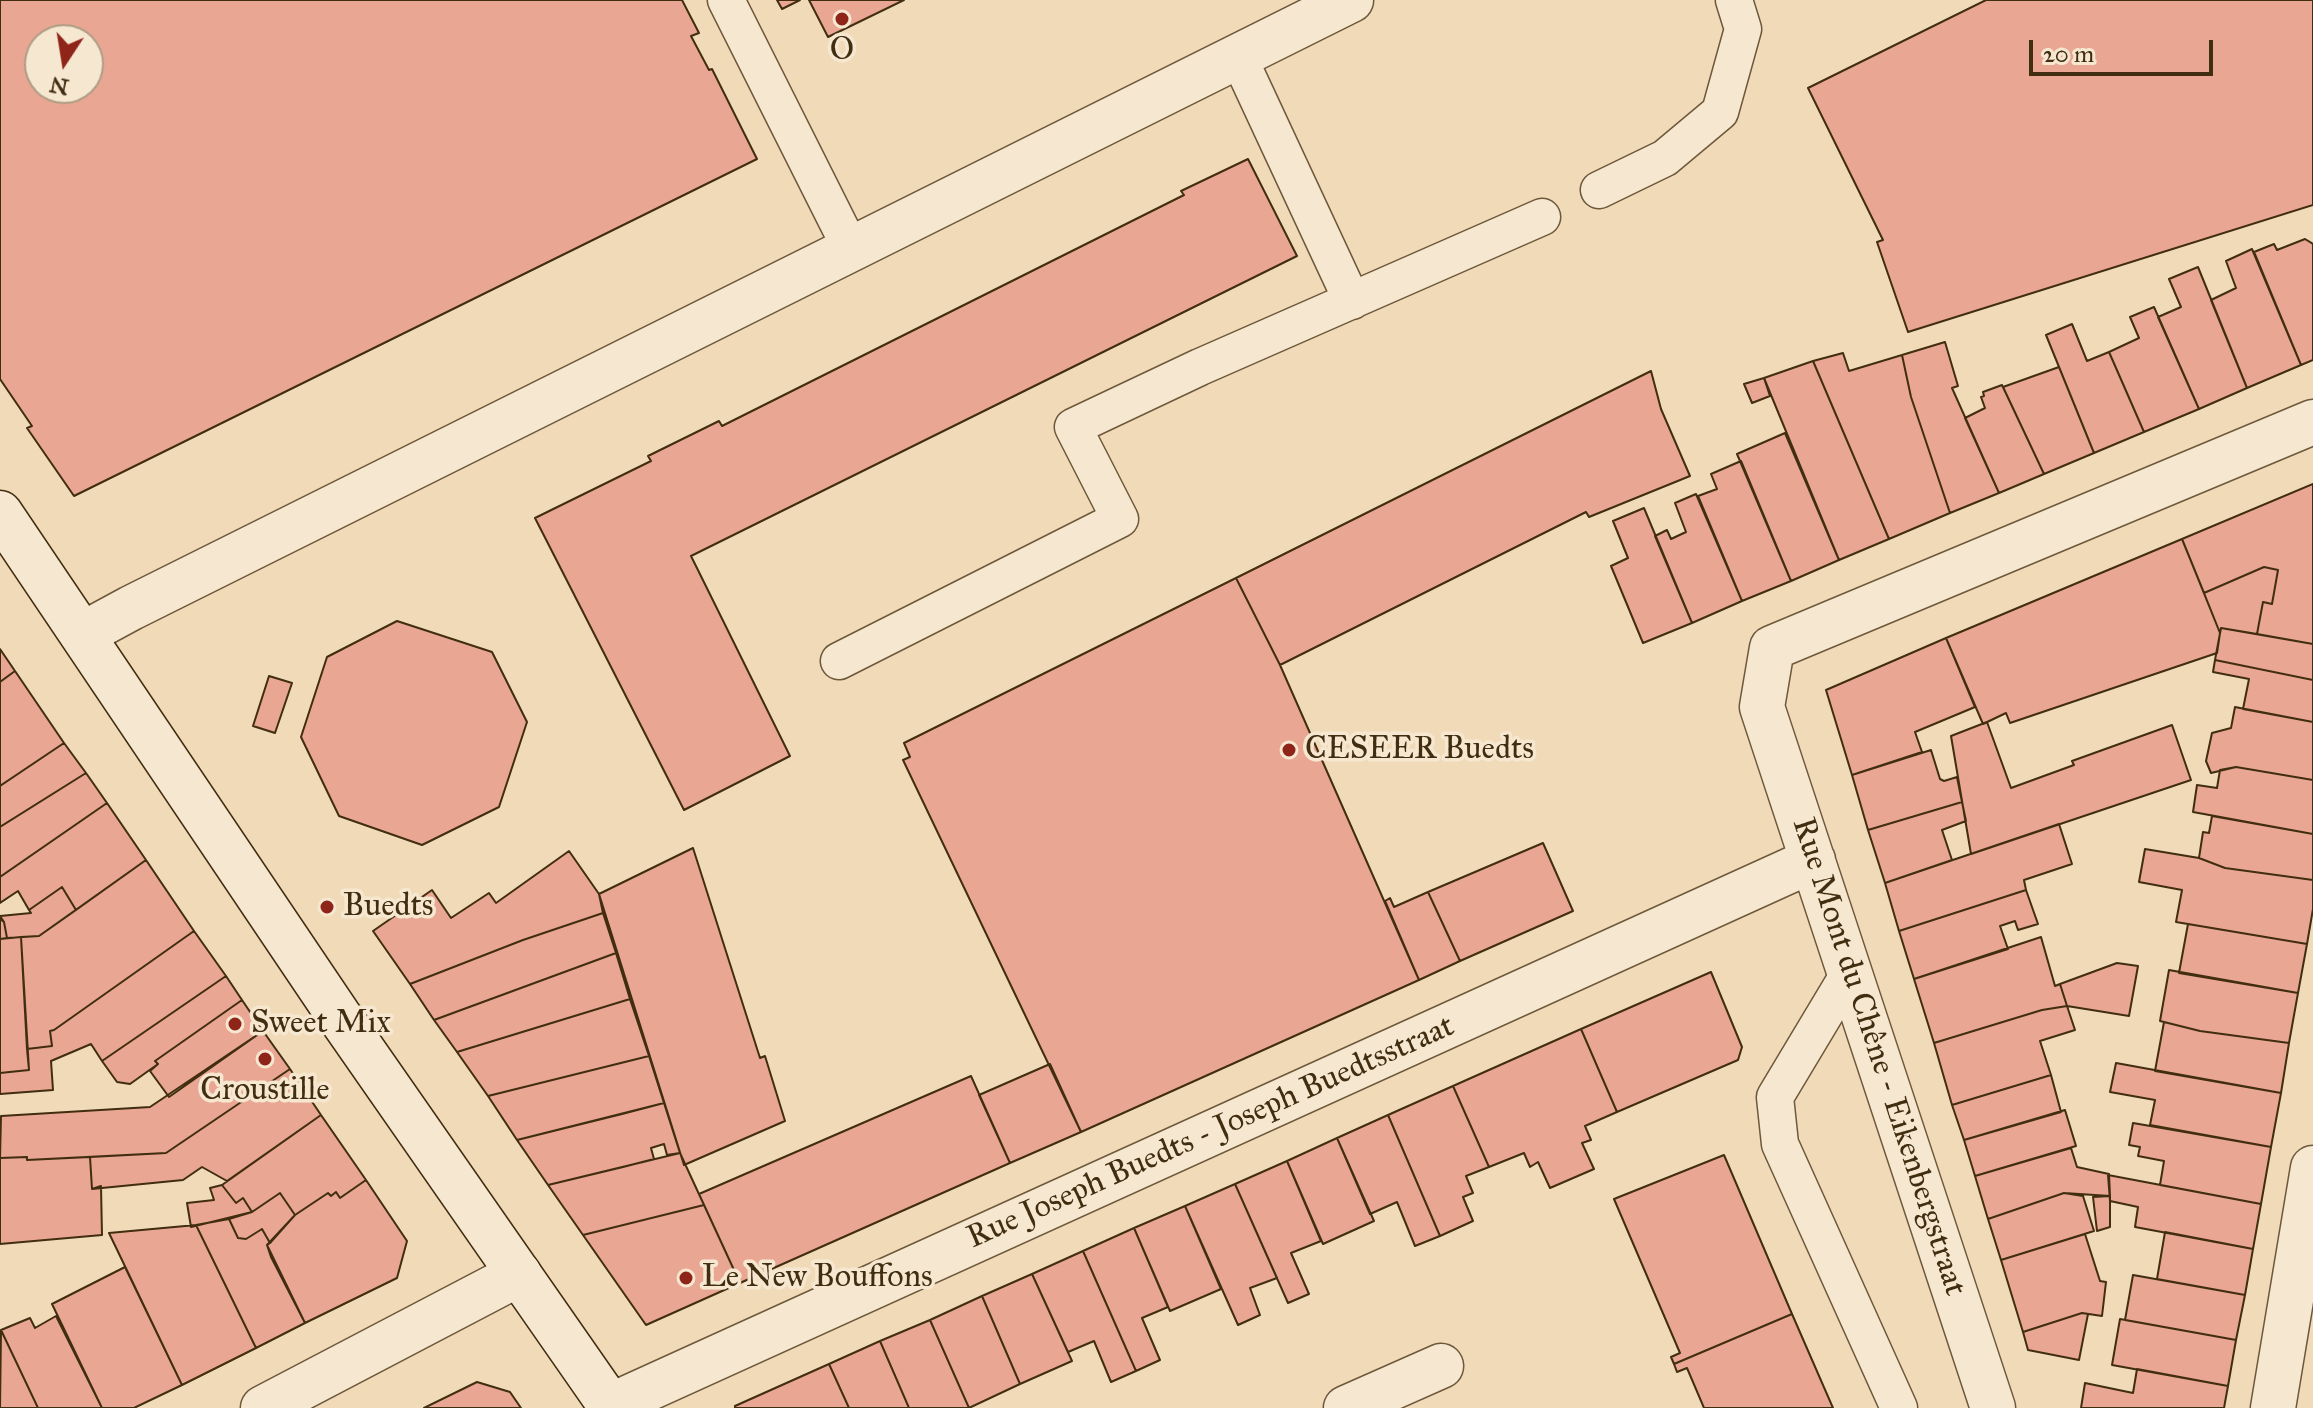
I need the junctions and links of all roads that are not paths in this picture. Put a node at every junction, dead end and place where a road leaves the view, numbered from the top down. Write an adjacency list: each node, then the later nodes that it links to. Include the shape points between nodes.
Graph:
1 (726, 0): 7 (lane)
2 (1351, 0): 4 (street)
3 (1734, 0): 5 (lane, via 1743,29 1720,112 1665,158)
4 (1238, 56): 7 (street); 8 (lane)
5 (1599, 190)
6 (1542, 217): 8 (lane)
7 (851, 249): 11 (street)
8 (1352, 301): 12 (lane, via 1073,427 1120,519)
9 (2313, 422): 13 (street, Rue Mont du Chêne - Eikenbergstraat, via 1772,648 1762,707)
10 (0, 513): 11 (street)
11 (83, 634): 16 (street)
12 (839, 661)
13 (1813, 860): 14 (street, Rue Mont du Chêne - Eikenbergstraat); 18 (street, Rue Joseph Buedts - Joseph Buedtsstraat)
14 (1850, 972): 21 (lane, via 1775,1097 1780,1144); 22 (street, Rue Mont du Chêne - Eikenbergstraat)
15 (2313, 1168): 23 (street)
16 (519, 1274): 18 (street); 19 (street)
17 (1441, 1366): 20 (street)
18 (611, 1407)
19 (263, 1408)
20 (1346, 1408)
21 (1899, 1408)
22 (1993, 1408)
23 (2273, 1408)

